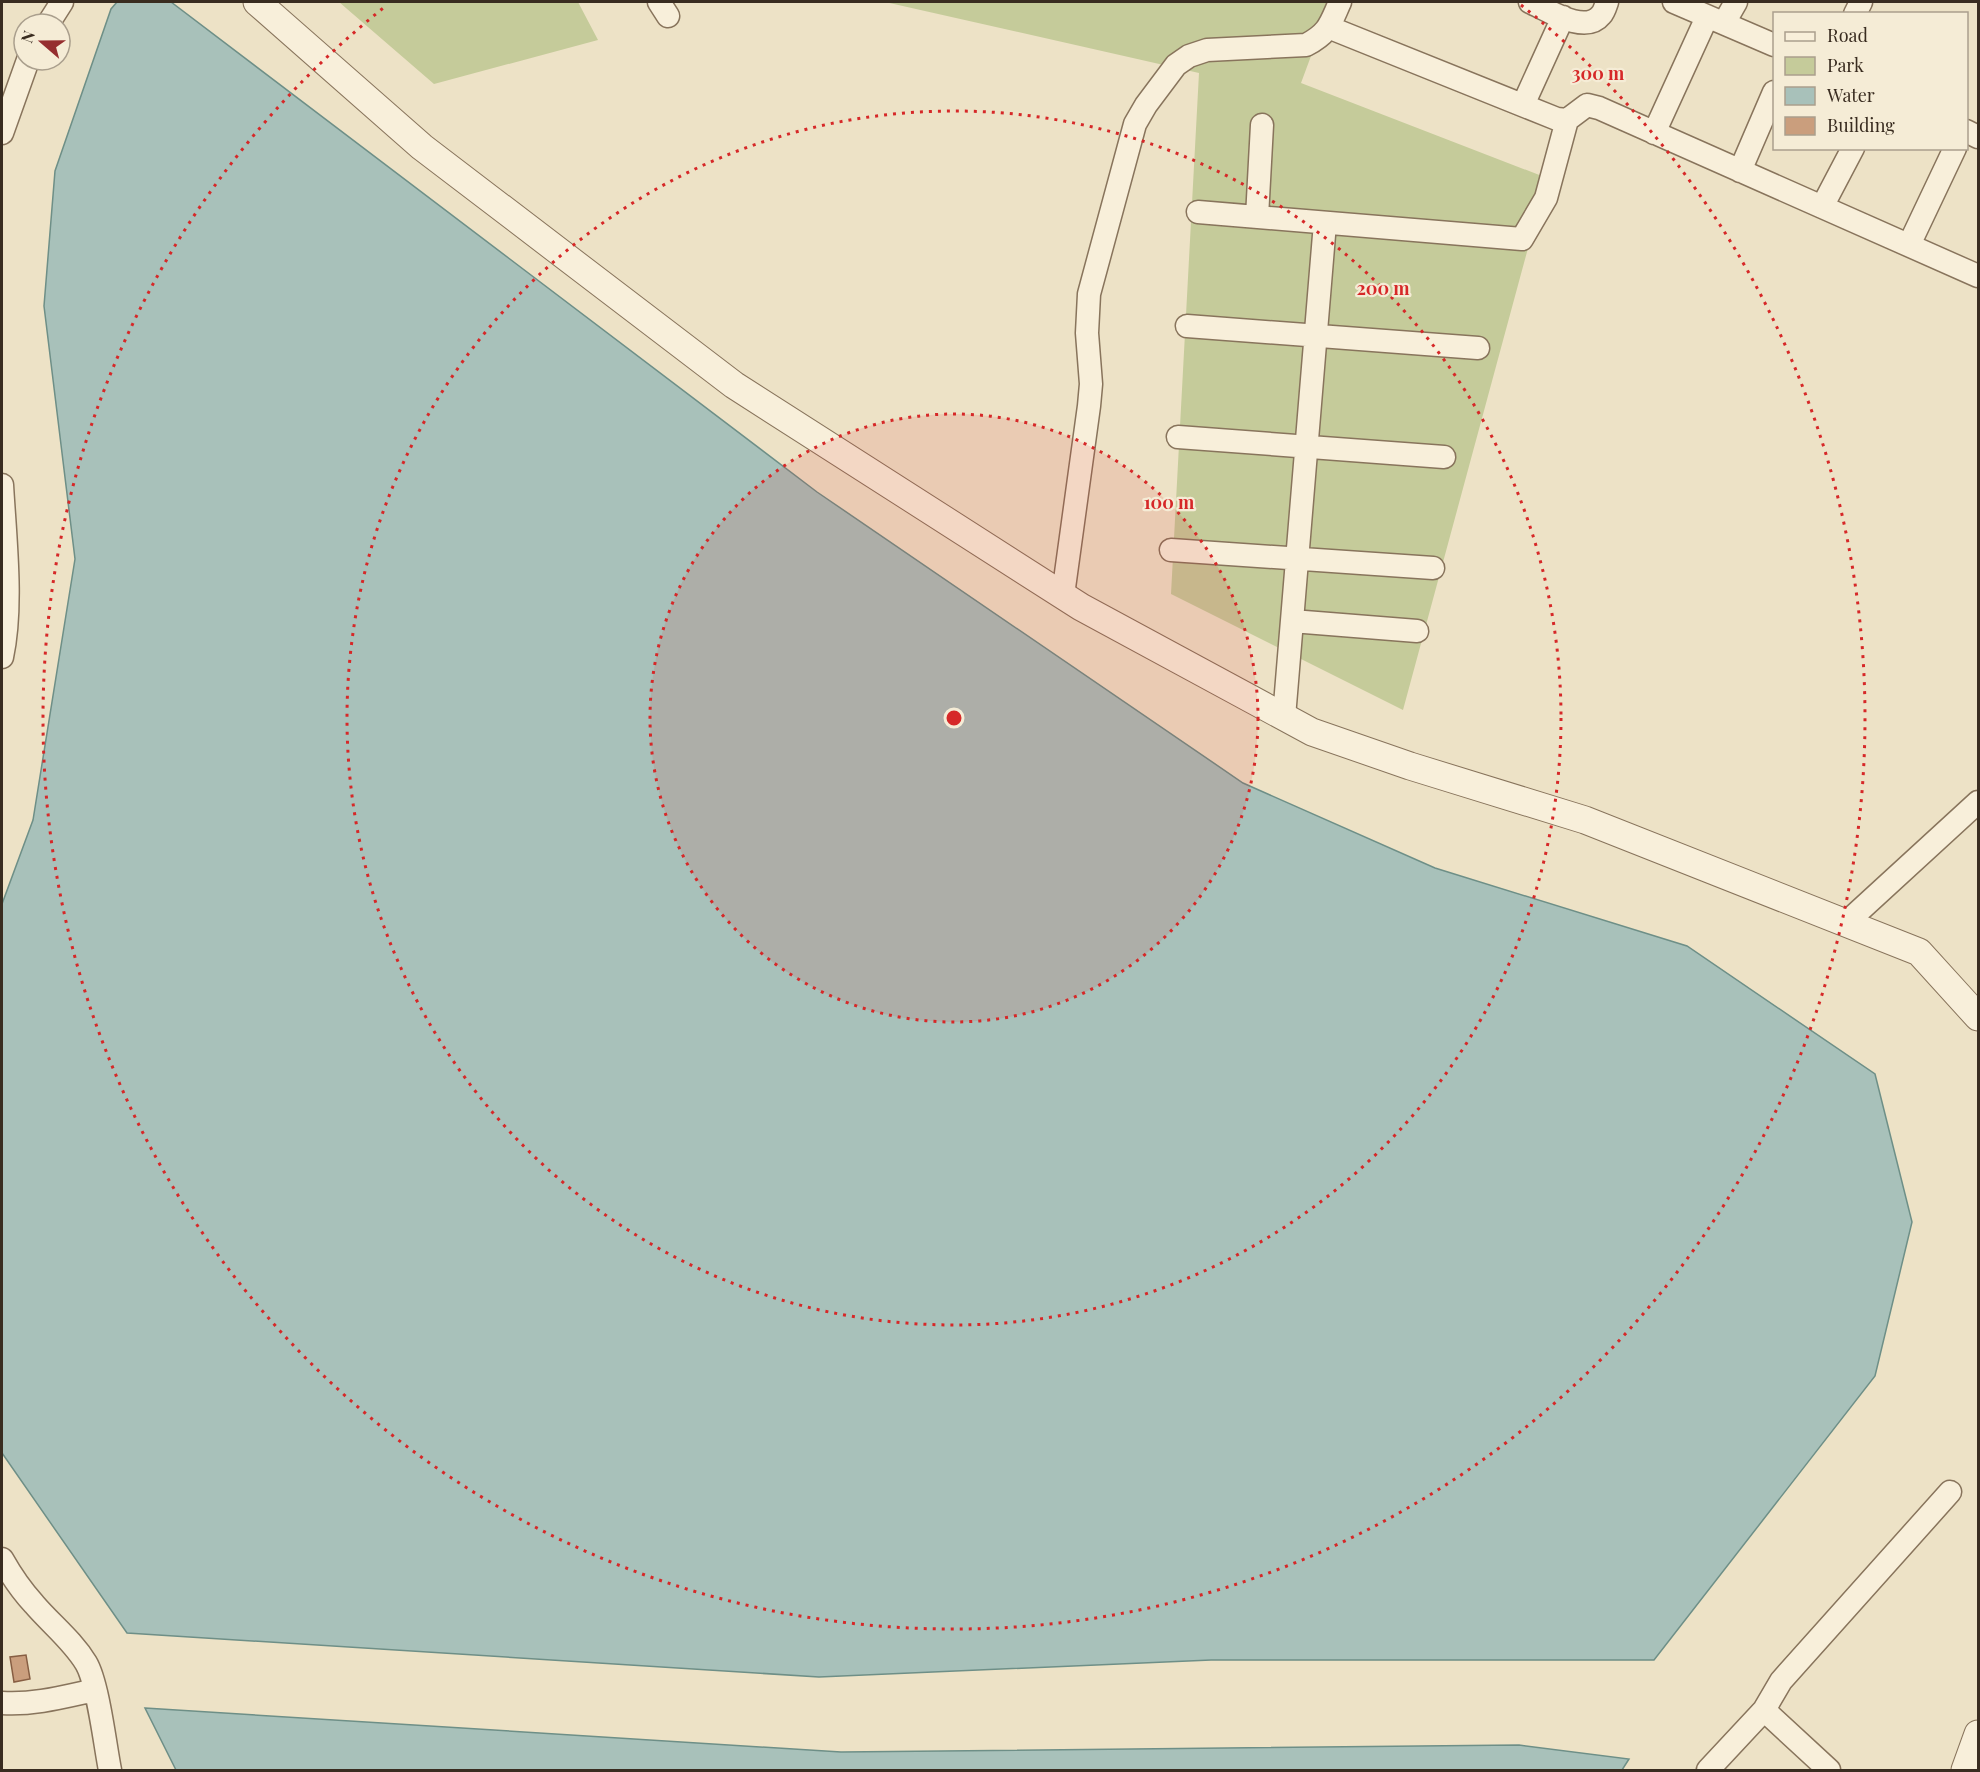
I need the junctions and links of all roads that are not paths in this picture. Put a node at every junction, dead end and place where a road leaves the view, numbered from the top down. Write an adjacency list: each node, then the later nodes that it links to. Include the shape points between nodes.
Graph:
1 (257, 2): 38 (street, via 422,147 734,385)
2 (1340, 2): 9 (street)
3 (1530, 2): 7 (street)
4 (1607, 2): 7 (street, via 1601,16 1588,23)
5 (1674, 2): 8 (street)
6 (1736, 2): 8 (street)
7 (1563, 17): 13 (street)
8 (1715, 20): 10 (street); 17 (street)
9 (1328, 27): 13 (street); 38 (street, via 1320,38 1306,45 1207,50 1190,56 1176,65 1135,124 1089,294 1091,384)
10 (1773, 45)
11 (24, 72): 16 (street)
12 (1773, 94): 20 (street)
13 (1523, 105): 14 (street)
14 (1567, 120): 17 (street, via 1587,105); 24 (street, via 1546,198 1522,239)
15 (1262, 125): 23 (street)
16 (2, 133)
17 (1654, 133): 20 (street)
18 (1852, 150): 21 (street)
19 (1954, 150): 25 (street)
20 (1740, 171): 21 (street)
21 (1822, 207): 25 (street)
22 (1198, 212): 23 (street)
23 (1257, 217): 24 (street)
24 (1325, 223): 28 (street)
25 (1909, 245): 26 (street)
26 (1978, 276)
27 (1187, 326): 28 (street)
28 (1316, 336): 29 (street); 31 (street)
29 (1478, 348)
30 (1178, 437): 31 (street)
31 (1306, 447): 32 (street); 35 (street)
32 (1444, 458)
33 (2, 484): 37 (street)
34 (1171, 550): 35 (street)
35 (1297, 559): 36 (street); 39 (street)
36 (1433, 568)
37 (4, 588): 41 (street)
38 (1063, 596): 42 (street)
39 (1292, 621): 40 (street); 42 (street)
40 (1417, 631)
41 (2, 657)
42 (1284, 717): 44 (street, via 1312,732 1410,766 1585,820)
43 (1978, 802): 44 (street)
44 (1846, 923): 45 (street, via 1920,952)
45 (1978, 1017)
46 (1950, 1492): 50 (street, via 1781,1681)
47 (2, 1561): 48 (street, via 34,1605 87,1665)
48 (95, 1690): 49 (street, via 34,1703); 52 (street)
49 (2, 1703)
50 (1764, 1710): 53 (street); 54 (street)
51 (1978, 1734): 55 (street)
52 (110, 1770)
53 (1708, 1770)
54 (1829, 1770)
55 (1965, 1770)

